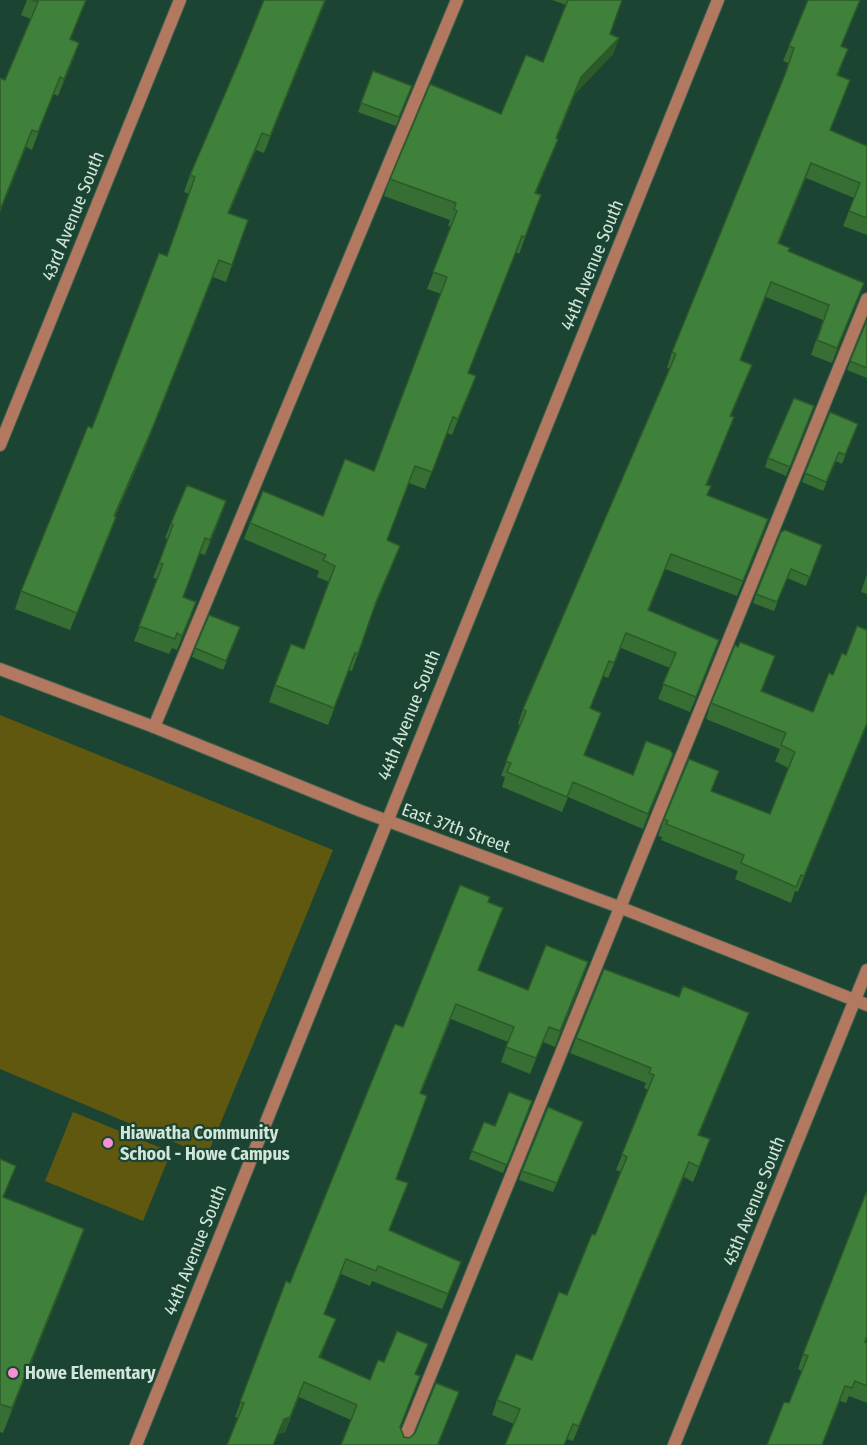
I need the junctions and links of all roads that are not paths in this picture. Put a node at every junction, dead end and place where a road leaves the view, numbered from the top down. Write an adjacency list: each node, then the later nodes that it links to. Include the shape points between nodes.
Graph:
1 (180, 0): 5 (street, 43rd Avenue South)
2 (457, 0): 7 (street)
3 (718, 0): 8 (street, 44th Avenue South)
4 (867, 299): 9 (street)
5 (0, 446)
6 (0, 669): 7 (street, East 37th Street)
7 (154, 727): 8 (street, East 37th Street)
8 (387, 821): 9 (street, East 37th Street); 13 (street, 44th Avenue South)
9 (619, 907): 11 (street, East 37th Street); 14 (street)
10 (867, 970): 11 (street, 45th Avenue South)
11 (855, 1001): 12 (street, East 37th Street); 15 (street, 45th Avenue South)
12 (867, 1005)
13 (136, 1445)
14 (402, 1445)
15 (674, 1445)

